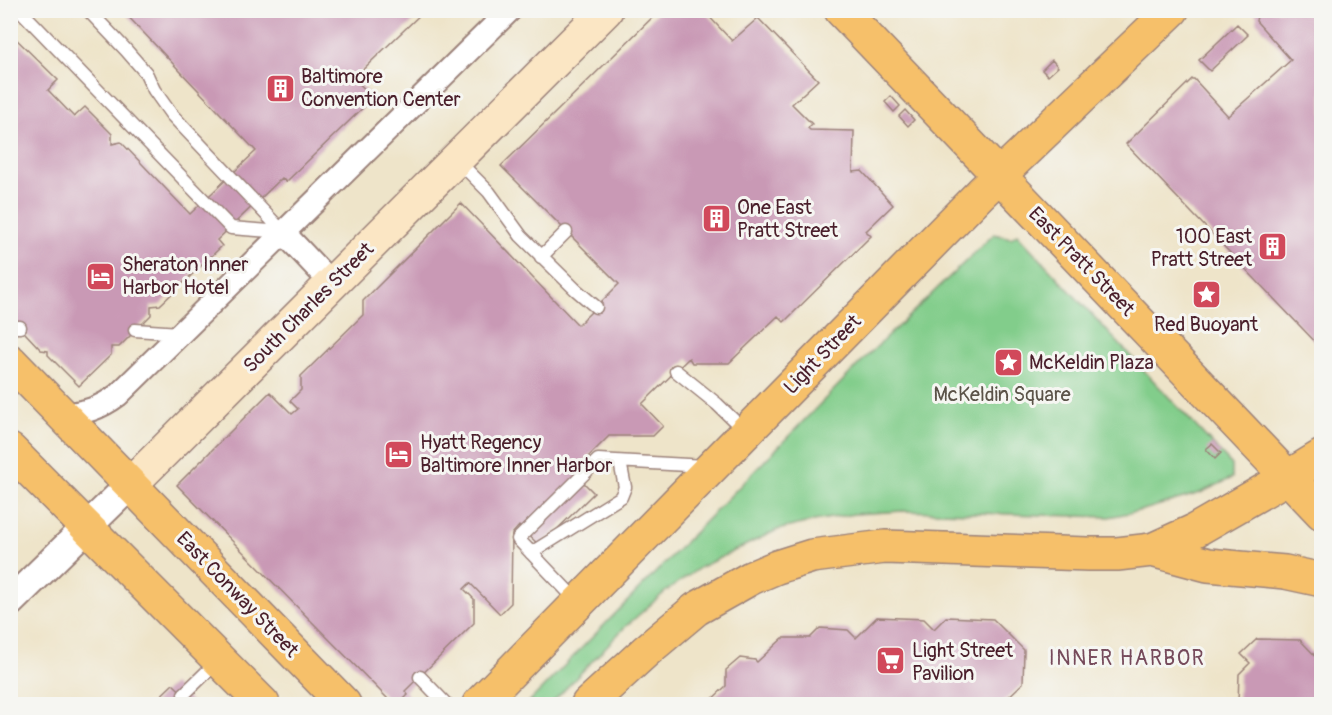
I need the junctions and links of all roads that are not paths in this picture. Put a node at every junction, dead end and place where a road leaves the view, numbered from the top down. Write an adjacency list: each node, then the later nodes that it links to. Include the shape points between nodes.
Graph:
1 (20, 10): 9 (lane, via 231,228)
2 (88, 10): 9 (lane, via 146,74 171,114)
3 (510, 10): 9 (street)
4 (606, 10): 7 (main road, South Charles Street)
5 (841, 10): 8 (main road, East Pratt Street)
6 (1172, 10): 8 (main road, Light Street)
7 (456, 159): 11 (lane, via 489,192); 12 (main road, South Charles Street)
8 (999, 175): 19 (main road, Light Street); 24 (main road, East Pratt Street)
9 (283, 232): 12 (street); 15 (street)
10 (566, 232): 11 (lane)
11 (541, 257): 13 (lane)
12 (332, 284): 25 (main road, South Charles Street)
13 (596, 307)
14 (135, 330): 15 (lane)
15 (180, 333): 18 (street, via 103,406)
16 (10, 361): 18 (main road, East Conway Street)
17 (676, 371): 19 (lane)
18 (64, 415): 25 (main road, East Conway Street)
19 (746, 432): 23 (main road, Light Street)
20 (10, 450): 27 (main road)
21 (1322, 456): 24 (main road)
22 (620, 462): 23 (lane); 29 (lane, via 626,487 621,497); 29 (lane, via 598,460 518,539)
23 (713, 466): 32 (main road, Light Street)
24 (1288, 477): 26 (main road, East Pratt Street); 28 (main road, via 1194,531)
25 (130, 484): 27 (street, South Charles Street); 37 (main road, East Conway Street)
26 (1322, 513)
27 (87, 527): 31 (street, South Charles Street); 33 (main road)
28 (1152, 550): 30 (main road, via 1208,566 1285,572); 40 (main road, via 1088,554 885,547 813,556 751,578 696,609)
29 (531, 553): 32 (lane)
30 (1322, 580)
31 (10, 602)
32 (578, 602): 39 (main road, Light Street)
33 (218, 660): 35 (lane); 36 (main road)
34 (420, 677): 38 (lane)
35 (184, 694)
36 (263, 705)
37 (344, 705)
38 (446, 705)
39 (479, 705)
40 (588, 705)

